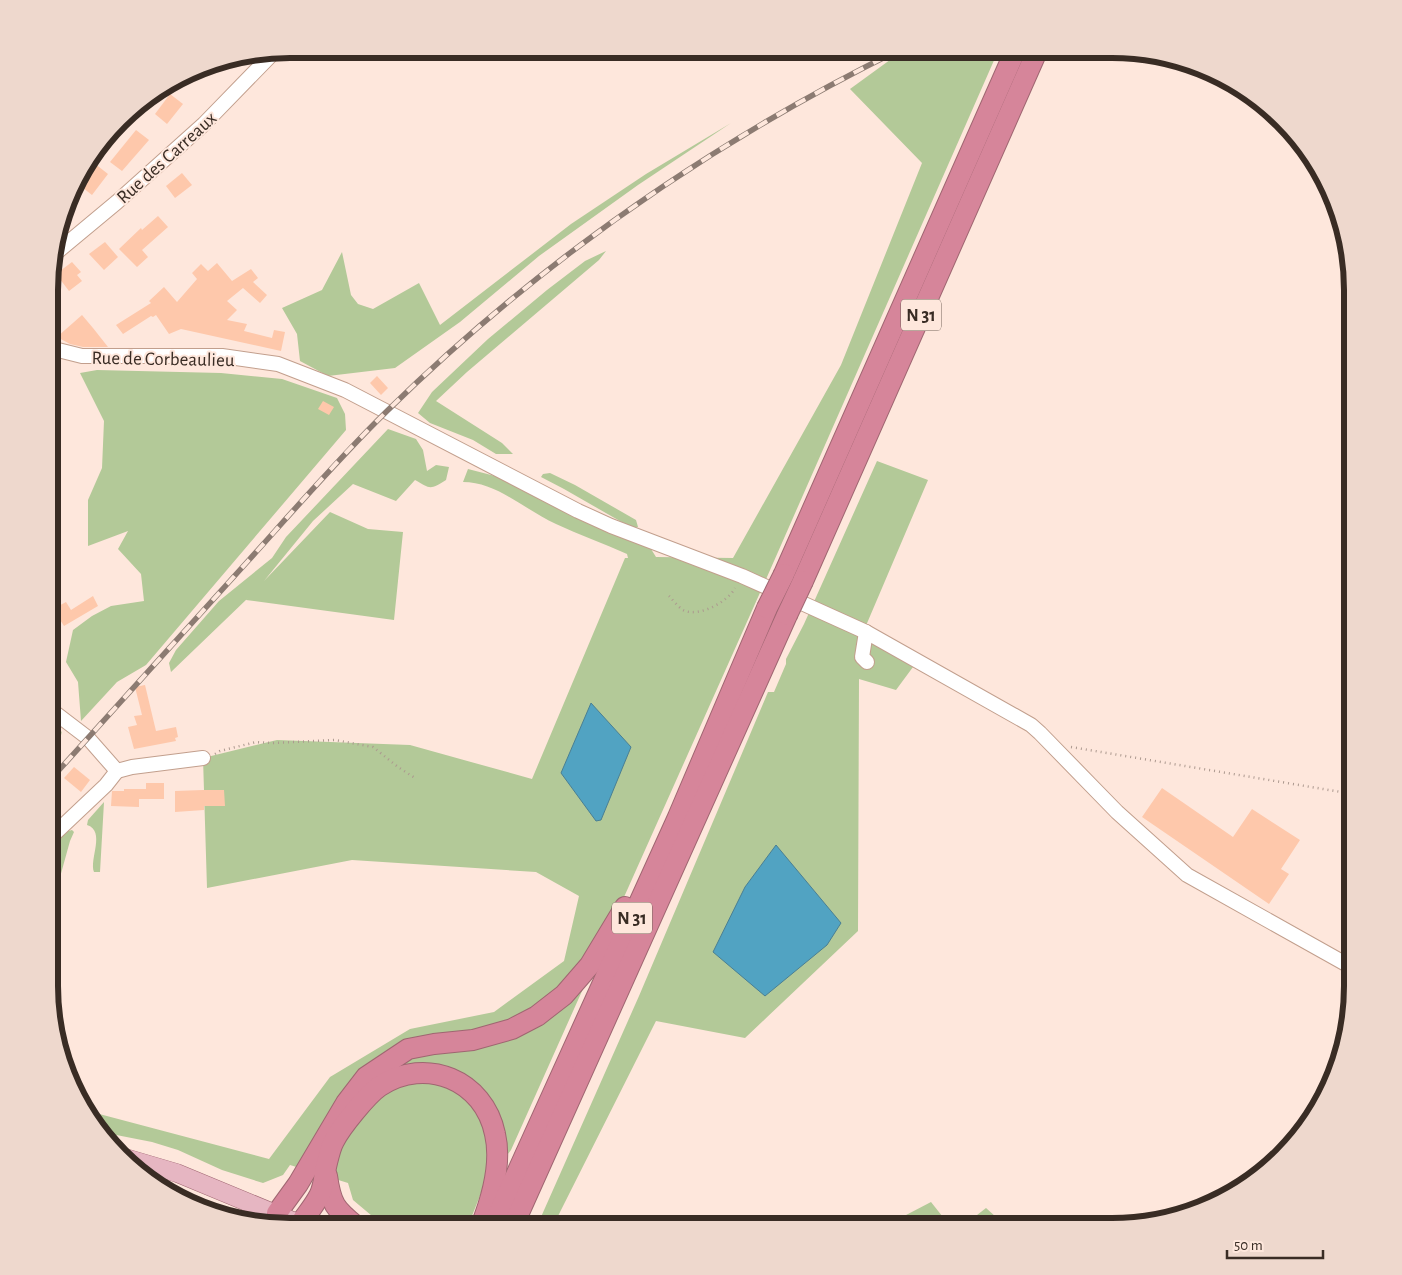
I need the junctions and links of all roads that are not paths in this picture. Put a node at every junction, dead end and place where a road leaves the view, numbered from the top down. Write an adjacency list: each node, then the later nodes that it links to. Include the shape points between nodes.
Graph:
1 (268, 58): 4 (street, Rue des Carreaux, via 204,124)
2 (1012, 58): 11 (highway, N 31, bridge, via 767,608)
3 (1034, 58): 22 (highway, N 31, bridge)
4 (61, 249)
5 (58, 350): 6 (street, Rue de Corbeaulieu, via 82,356 222,356 278,364 345,390 578,511 742,576)
6 (866, 632): 7 (street, via 862,657); 13 (street, Rue de Corbeaulieu, via 1031,725 1116,812 1187,875)
7 (867, 662)
8 (58, 715): 10 (street, via 88,738)
9 (203, 758): 10 (street)
10 (118, 770): 12 (street)
11 (678, 817): 16 (highway, via 590,965 564,995 537,1016 512,1029 473,1040 408,1049 366,1076); 21 (highway, N 31)
12 (58, 830)
13 (1344, 963)
14 (139, 1162): 16 (main road, via 177,1173)
15 (326, 1166): 18 (highway, via 320,1194); 19 (highway, via 330,1197); 20 (highway, via 333,1142 361,1104 379,1087 415,1073 436,1074 455,1080 472,1091 485,1109 495,1132 498,1155)
16 (277, 1213): 17 (main road)
17 (287, 1218)
18 (306, 1218)
19 (346, 1218)
20 (483, 1218)
21 (497, 1218)
22 (518, 1218)

